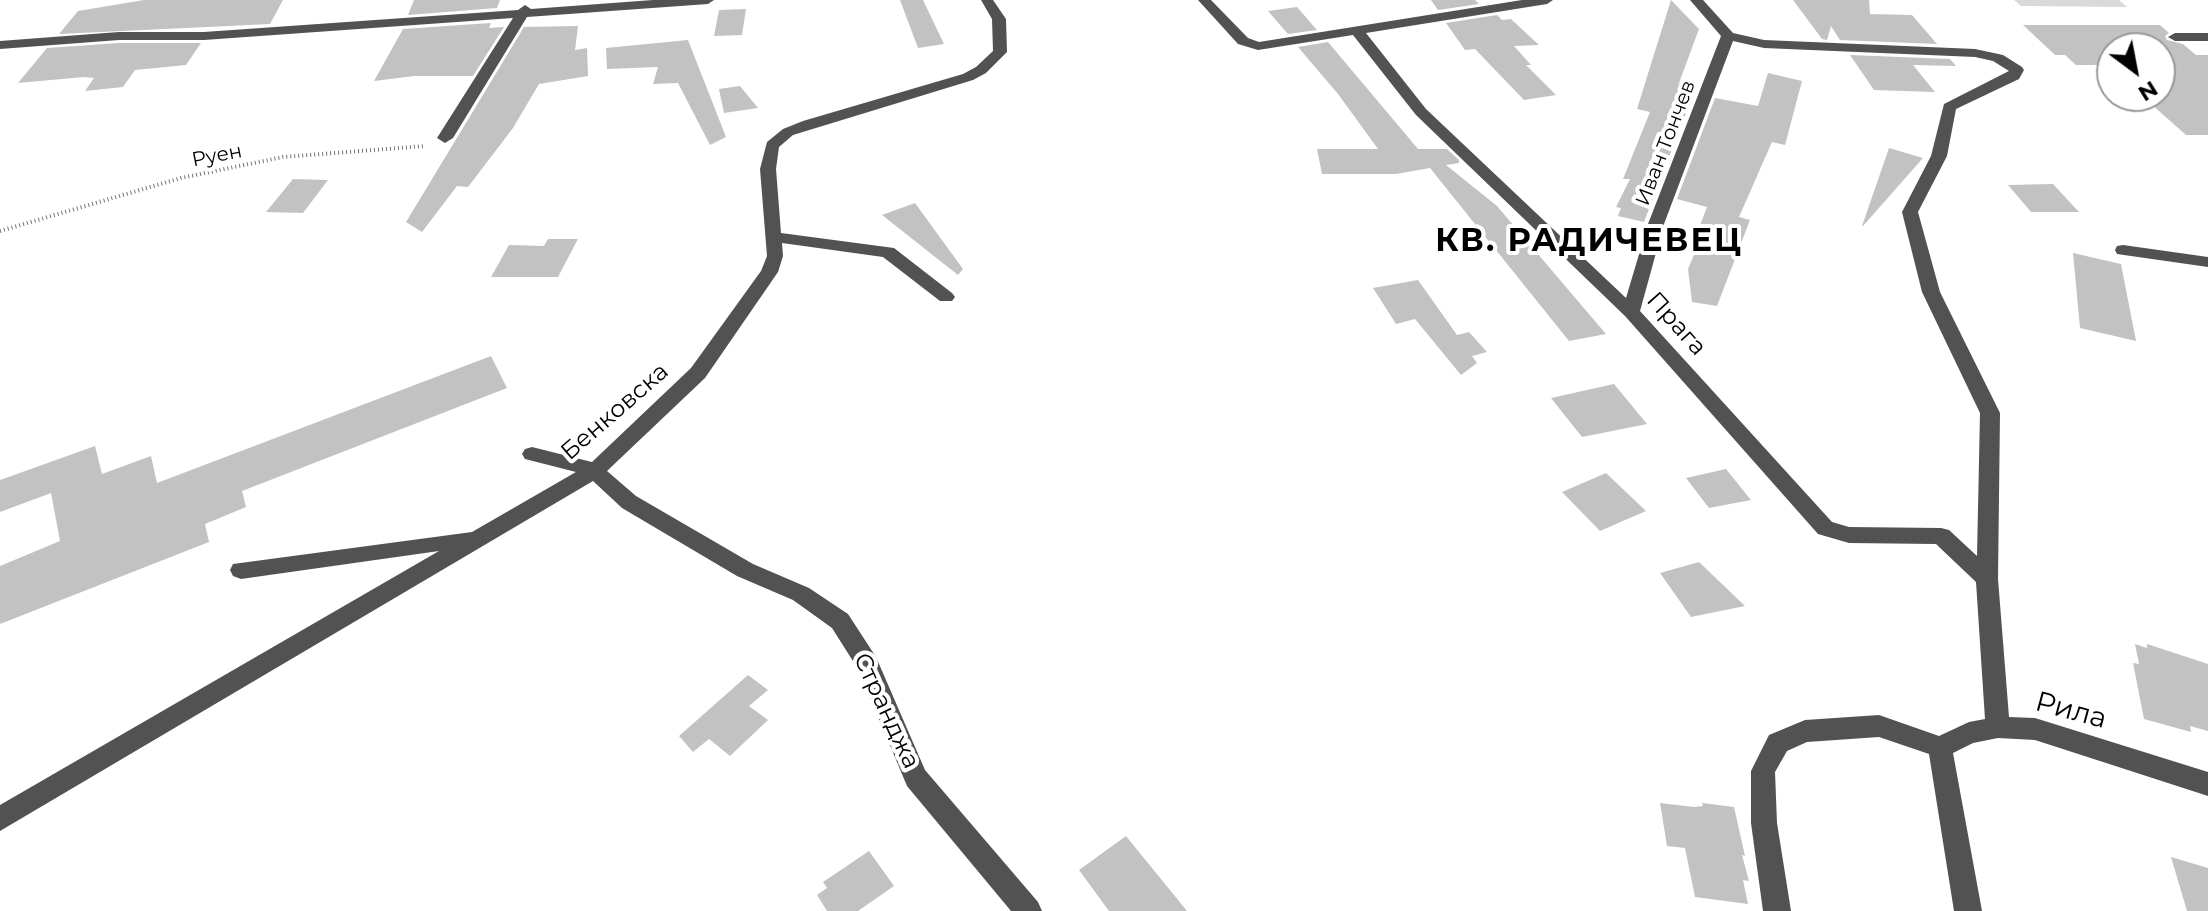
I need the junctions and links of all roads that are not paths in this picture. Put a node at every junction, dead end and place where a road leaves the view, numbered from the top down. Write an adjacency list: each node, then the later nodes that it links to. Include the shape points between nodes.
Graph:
1 (533, 0): 7 (street)
2 (708, 0): 7 (street)
3 (987, 0): 16 (street, Бенковска, via 999,19 1000,52 981,70 808,124 772,145 768,169)
4 (1204, 0): 9 (street, via 1252,46)
5 (1547, 0): 9 (street, via 1432,12)
6 (1696, 0): 10 (street)
7 (521, 15): 8 (street); 15 (street)
8 (402, 22): 13 (street); 14 (street)
9 (1357, 31): 20 (street, Прага, via 1421,112)
10 (1728, 36): 20 (street, Иван Тончев, via 1656,224); 25 (street, via 1764,44 1975,53 2017,70 1949,107 1939,156 1910,212 1931,292 1990,413)
11 (2176, 37): 12 (street)
12 (2208, 37)
13 (391, 41)
14 (0, 45)
15 (445, 138)
16 (775, 237): 19 (street, via 888,252); 22 (street, Бенковска, via 769,272 698,373)
17 (2123, 250): 18 (street)
18 (2208, 262)
19 (946, 297)
20 (1631, 312): 25 (street, Прага, via 1825,528 1849,535 1941,536)
21 (532, 454): 22 (street)
22 (596, 470): 23 (street, Бенковска); 30 (street, Странджа, via 629,502 745,570 801,594 840,621 868,664 916,778)
23 (479, 537): 24 (street); 29 (street, Бенковска)
24 (241, 570)
25 (1987, 579): 26 (street)
26 (1998, 727): 27 (street, Рила); 28 (street, Рила, via 2035,729)
27 (1940, 747): 31 (street, via 1879,726 1805,731 1778,743 1763,771 1764,823); 32 (street)
28 (2208, 784)
29 (0, 819)
30 (1028, 911)
31 (1777, 911)
32 (1968, 911)

